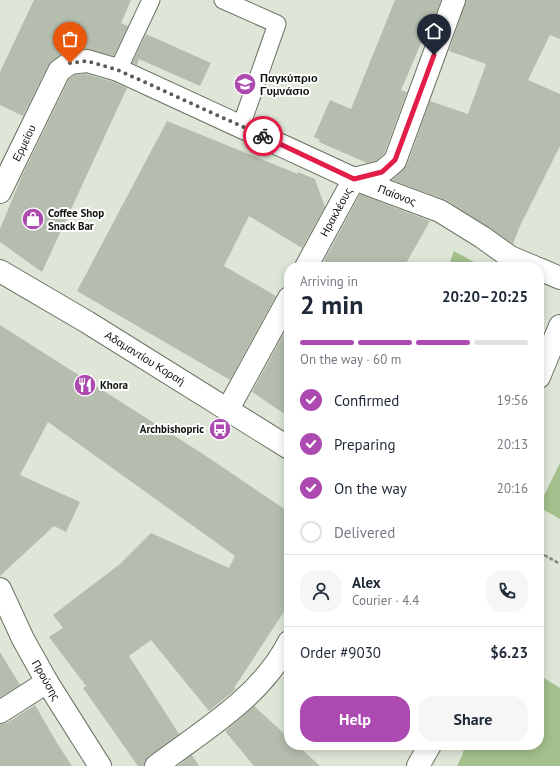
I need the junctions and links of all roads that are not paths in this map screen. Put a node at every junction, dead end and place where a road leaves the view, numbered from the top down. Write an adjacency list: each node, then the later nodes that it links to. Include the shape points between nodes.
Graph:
1 (151, 0): 4 (lane)
2 (223, 0): 6 (lane, via 277,24)
3 (454, 0): 7 (street, Ηρακλέους, via 395,160 382,172)
4 (118, 70): 5 (street, Παίονος, via 87,61 70,63 59,71); 6 (street, Παίονος)
5 (48, 95): 8 (street, Ερμείου)
6 (241, 126): 7 (street, Παίονος)
7 (354, 179): 9 (street, Ηρακλέους); 10 (street, Παίονος, via 440,211 510,257)
8 (0, 192)
9 (309, 262)
10 (522, 262)
11 (0, 271): 17 (street, Αδαμαντίου Κοραή)
12 (544, 271): 13 (street)
13 (560, 278)
14 (284, 307): 17 (street)
15 (560, 326): 16 (street)
16 (544, 365)
17 (228, 409): 18 (street, Αδαμαντίου Κοραή)
18 (284, 445)
19 (0, 589): 21 (street, Προύσης, via 23,639)
20 (284, 650): 25 (street, via 271,671 235,707)
21 (47, 682): 22 (street); 24 (street, Προύσης)
22 (0, 712)
23 (427, 750): 26 (street)
24 (100, 766)
25 (156, 766)
26 (418, 766)

